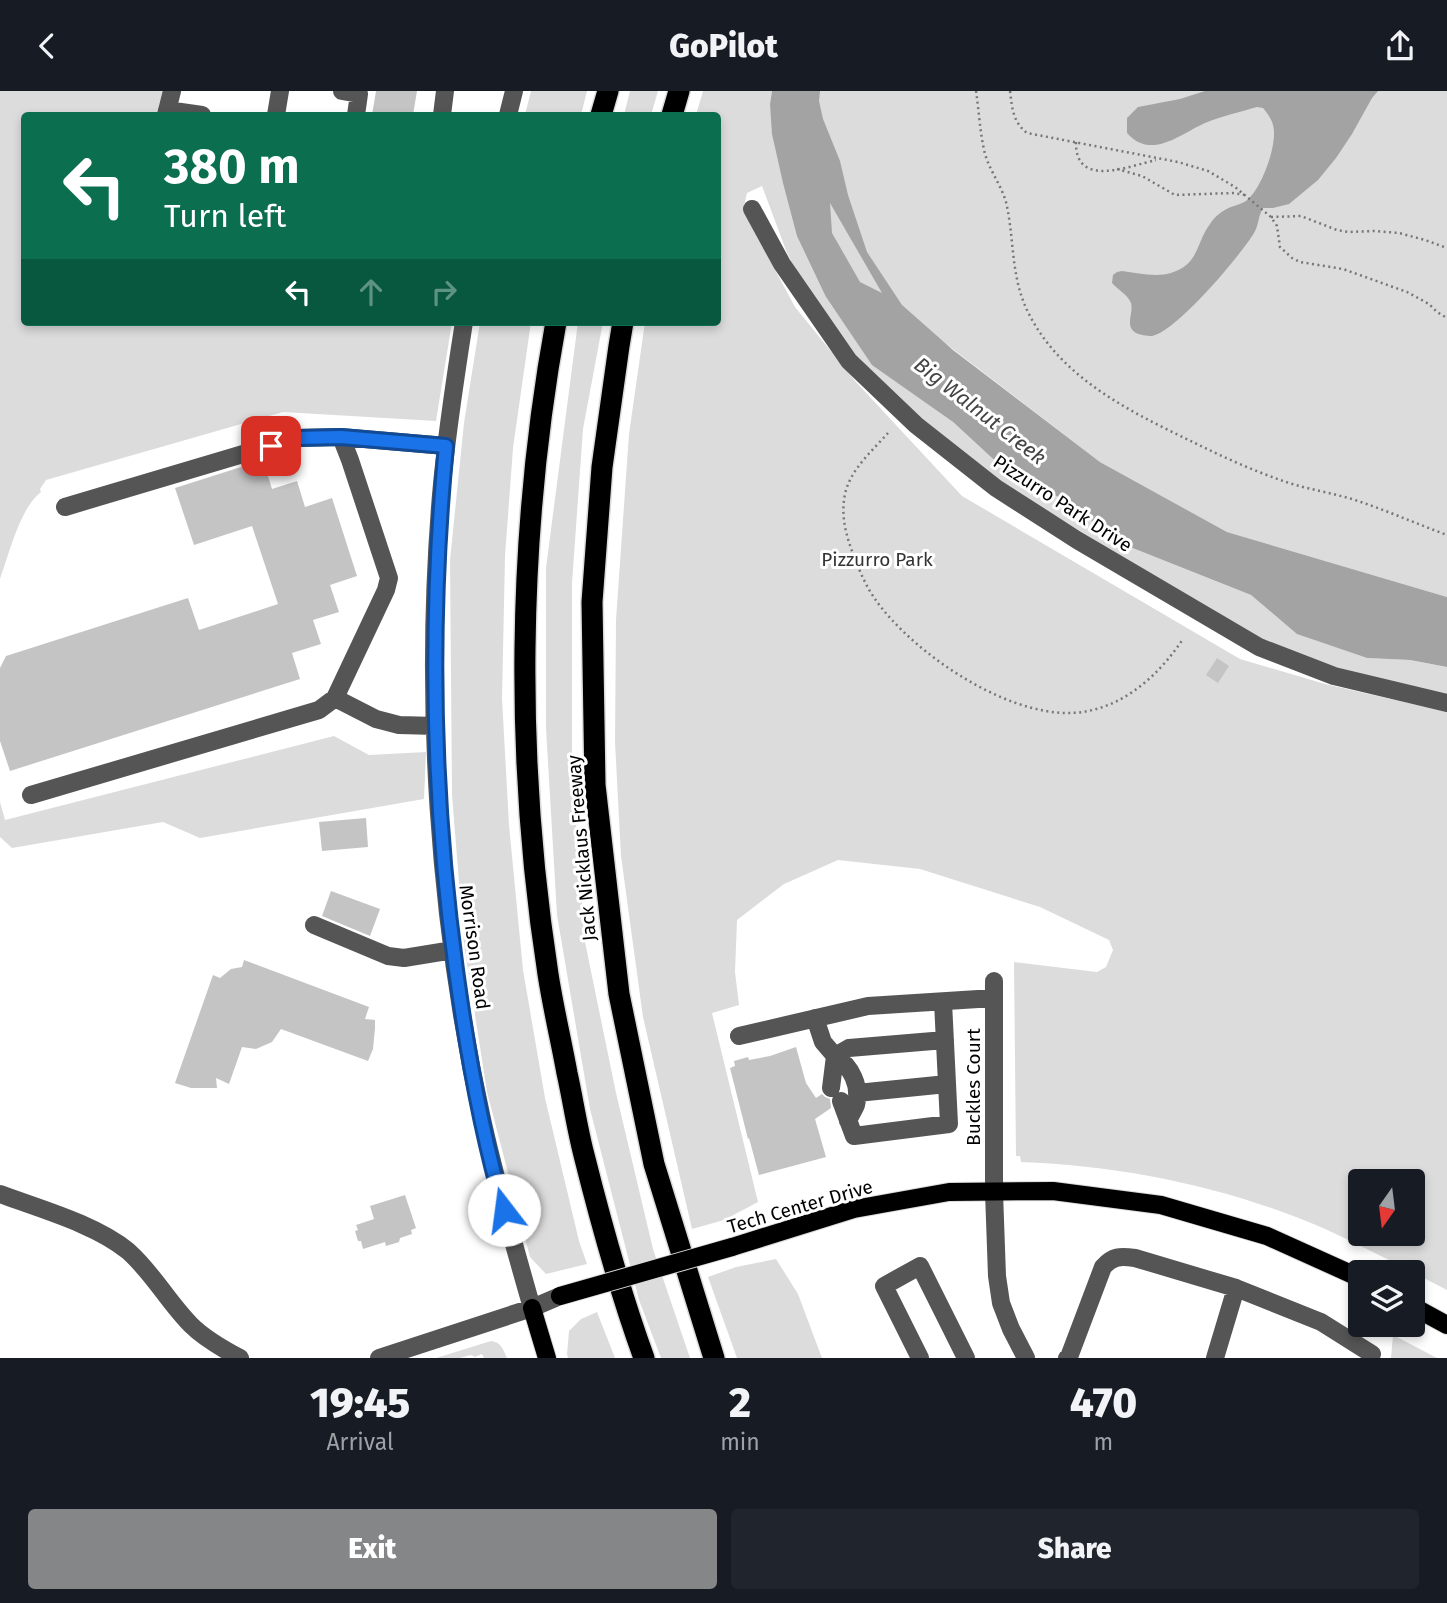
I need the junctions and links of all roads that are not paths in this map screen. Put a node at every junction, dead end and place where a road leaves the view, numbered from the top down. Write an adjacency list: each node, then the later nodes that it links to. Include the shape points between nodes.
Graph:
1 (172, 91): 8 (street)
2 (280, 91): 9 (street)
3 (342, 91): 10 (street, via 359,93)
4 (446, 91): 11 (street)
5 (514, 91): 12 (street)
6 (608, 91): 13 (highway)
7 (679, 91): 14 (highway)
8 (166, 112)
9 (276, 112)
10 (356, 112)
11 (442, 112)
12 (509, 112)
13 (602, 112)
14 (672, 112)
15 (752, 209): 23 (street, Pizzurro Park Drive, via 782,264 849,361 916,425 996,488 1259,647 1334,677)
16 (463, 326): 20 (street, Morrison Road)
17 (554, 326): 47 (highway, via 533,488 527,586 525,748 538,903 548,977 584,1154)
18 (622, 326): 48 (highway, Jack Nicklaus Freeway, via 602,467 592,602 595,785 619,994 654,1164)
19 (341, 437): 20 (street); 21 (street, via 297,438); 22 (street, via 388,578)
20 (446, 446): 24 (street, Morrison Road, via 437,564)
21 (65, 507)
22 (335, 698): 24 (street, via 376,719); 25 (street, via 320,710)
23 (1447, 703)
24 (436, 726): 27 (street, Morrison Road, via 444,878)
25 (31, 795)
26 (314, 925): 27 (street, via 388,956)
27 (453, 950): 40 (street, Morrison Road, via 481,1117)
28 (943, 1002): 29 (street, via 868,1006); 31 (street); 35 (street, Buckles Court, via 994,990)
29 (815, 1019): 30 (street); 32 (street, via 823,1042)
30 (739, 1036)
31 (945, 1040): 32 (street, via 849,1048); 33 (street)
32 (835, 1056): 34 (street); 34 (street, via 850,1071)
33 (947, 1084): 34 (street); 34 (street, via 949,1124 854,1136)
34 (843, 1094)
35 (994, 1192): 37 (main road, Tech Center Drive, via 1053,1191 1161,1205 1267,1236); 39 (main road, Tech Center Drive, bridge, via 949,1192 854,1209); 51 (street, Buckles Court, via 1001,1303)
36 (0, 1194): 44 (street, via 98,1232 126,1250 191,1325)
37 (1348, 1273)
38 (1236, 1288): 43 (street, via 1321,1322); 52 (street, via 1135,1258 1113,1258 1100,1274); 53 (street)
39 (560, 1296): 40 (street, Tech Center Drive)
40 (533, 1308): 45 (street, Tech Center Drive); 46 (main road, Morrison Road)
41 (1425, 1313): 42 (main road)
42 (1447, 1325)
43 (1372, 1354)
44 (240, 1358)
45 (379, 1358)
46 (547, 1358)
47 (644, 1358)
48 (714, 1358)
49 (920, 1358): 50 (street, via 884,1286 920,1266)
50 (966, 1358)
51 (1026, 1358)
52 (1070, 1358)
53 (1215, 1358)

